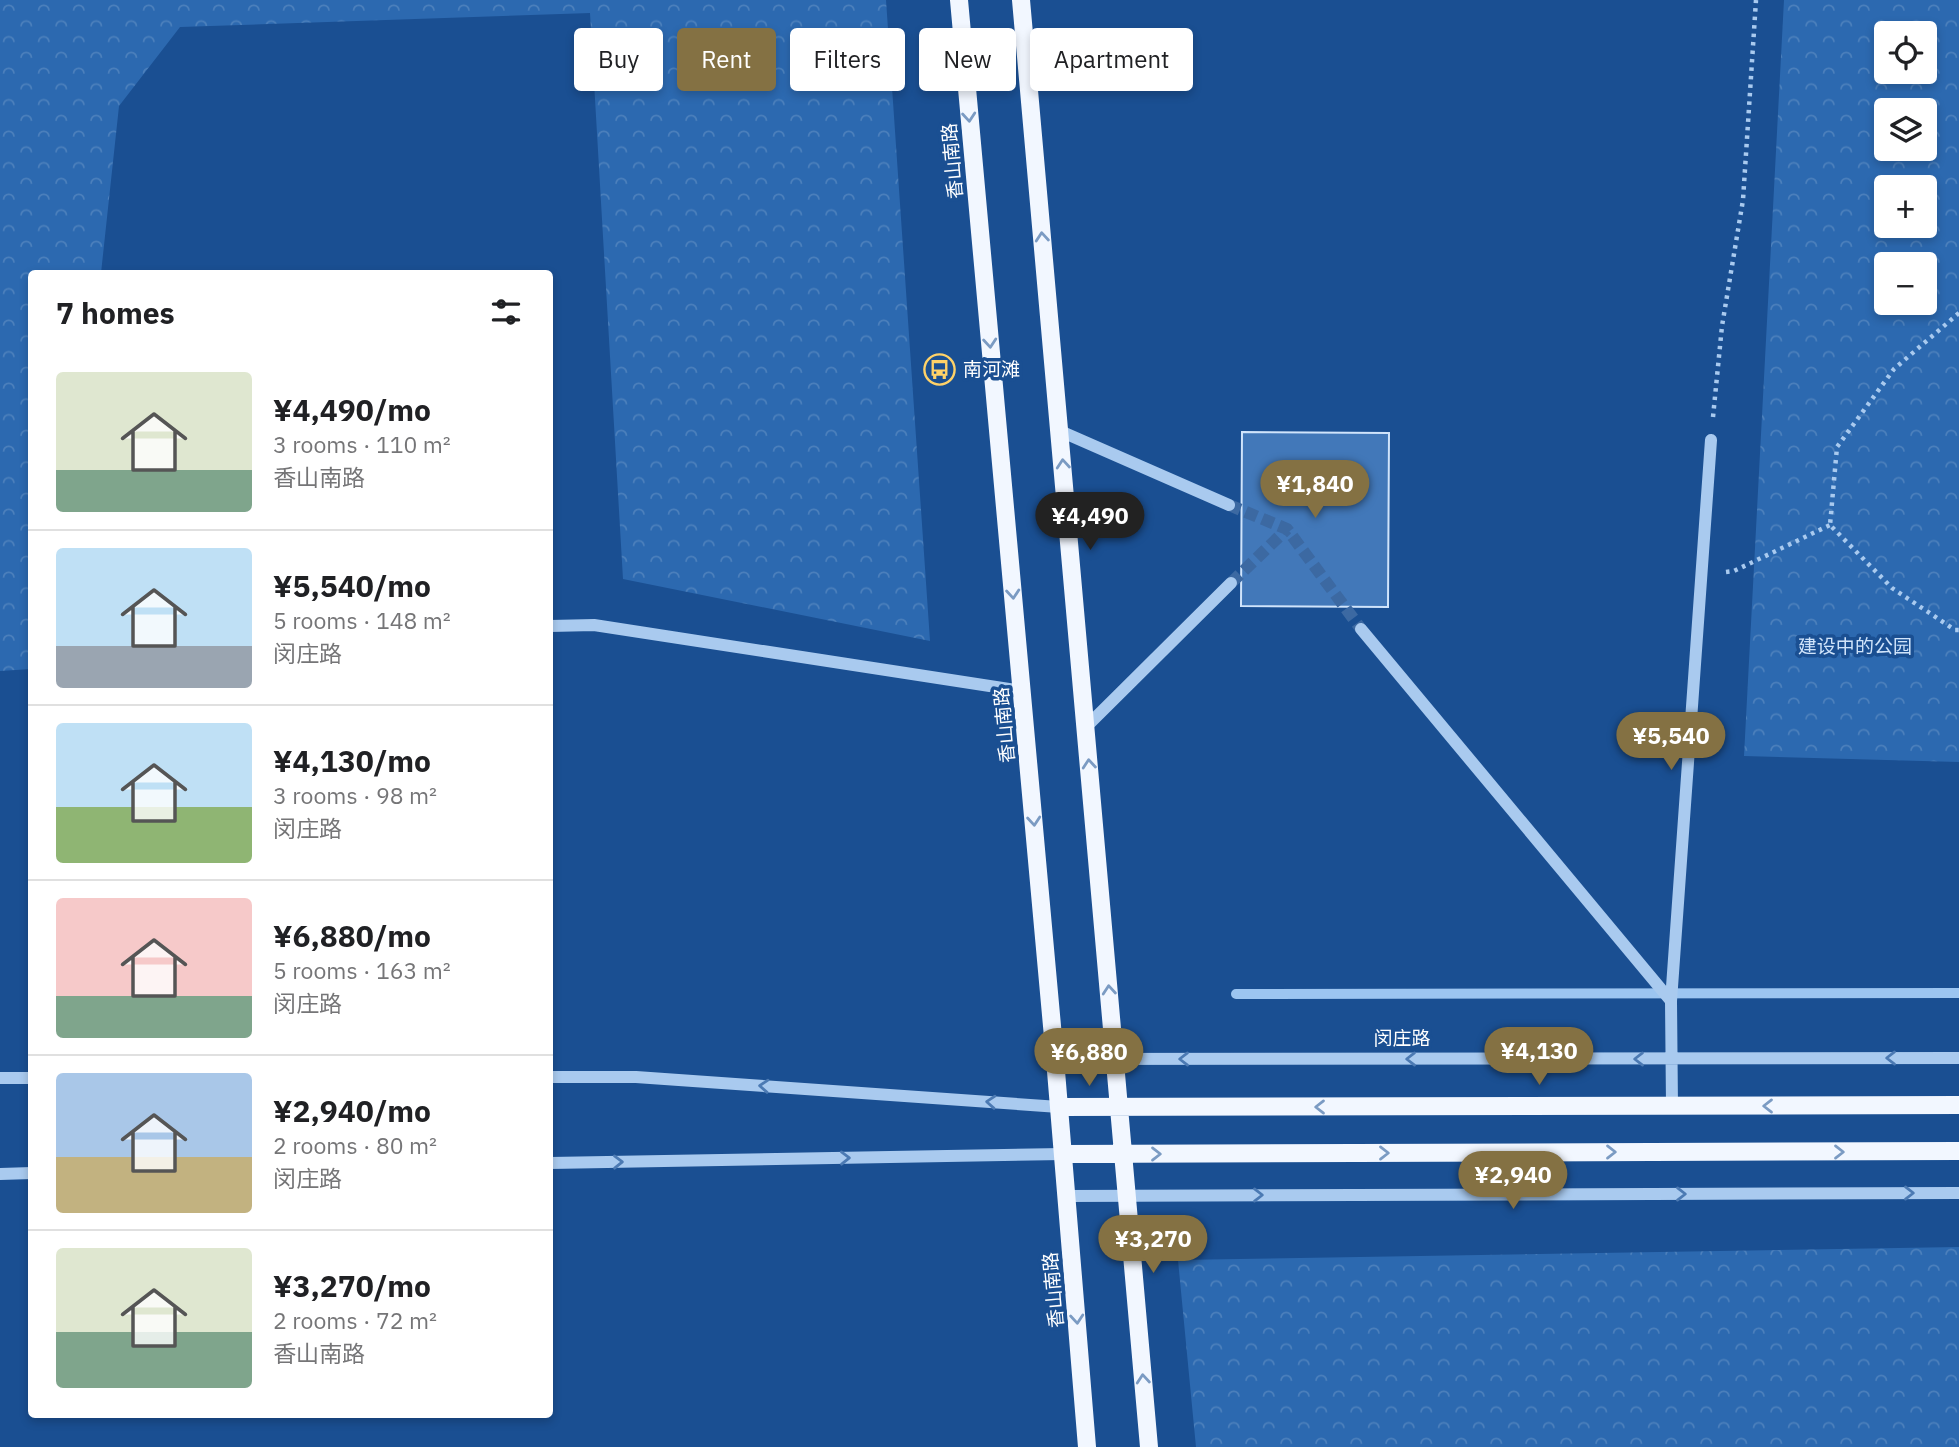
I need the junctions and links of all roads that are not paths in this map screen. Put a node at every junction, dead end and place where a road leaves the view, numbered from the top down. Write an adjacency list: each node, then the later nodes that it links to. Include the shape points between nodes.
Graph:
1 (959, 0): 9 (main road, 香山南路, one-way to 9)
2 (1021, 0): 3 (main road, one-way to 2)
3 (1060, 431): 5 (street); 10 (main road, one-way to 3)
4 (1711, 440): 11 (street)
5 (1229, 505)
6 (1231, 583): 10 (street)
7 (553, 625): 9 (street, via 594,625)
8 (1361, 629): 11 (street)
9 (1022, 691): 13 (main road, 香山南路, one-way to 13)
10 (1086, 727): 14 (main road, one-way to 10)
11 (1671, 1001): 15 (street)
12 (1959, 1058): 15 (street, 闵庄路, one-way to 15)
13 (1055, 1059): 14 (street, 闵庄路); 21 (main road, 香山南路)
14 (1115, 1059): 15 (street, 闵庄路, one-way to 14); 22 (main road)
15 (1672, 1059): 20 (street)
16 (553, 1077): 21 (street, one-way to 16, via 636,1077)
17 (0, 1078): 18 (street)
18 (28, 1078)
19 (1959, 1105): 20 (main road, one-way to 20)
20 (1672, 1106): 22 (main road, one-way to 22)
21 (1059, 1107): 22 (main road); 24 (main road, 香山南路)
22 (1119, 1107): 25 (main road)
23 (1959, 1152): 25 (main road, one-way to 23)
24 (1063, 1154): 25 (main road); 26 (street, one-way to 24); 30 (main road, 香山南路)
25 (1124, 1154): 31 (main road)
26 (553, 1163)
27 (28, 1173): 28 (street)
28 (0, 1174)
29 (1959, 1193): 31 (street, one-way to 29)
30 (1067, 1196): 31 (street); 32 (main road, 香山南路, one-way to 32)
31 (1127, 1196): 33 (main road, one-way to 31)
32 (1087, 1447)
33 (1149, 1447)

